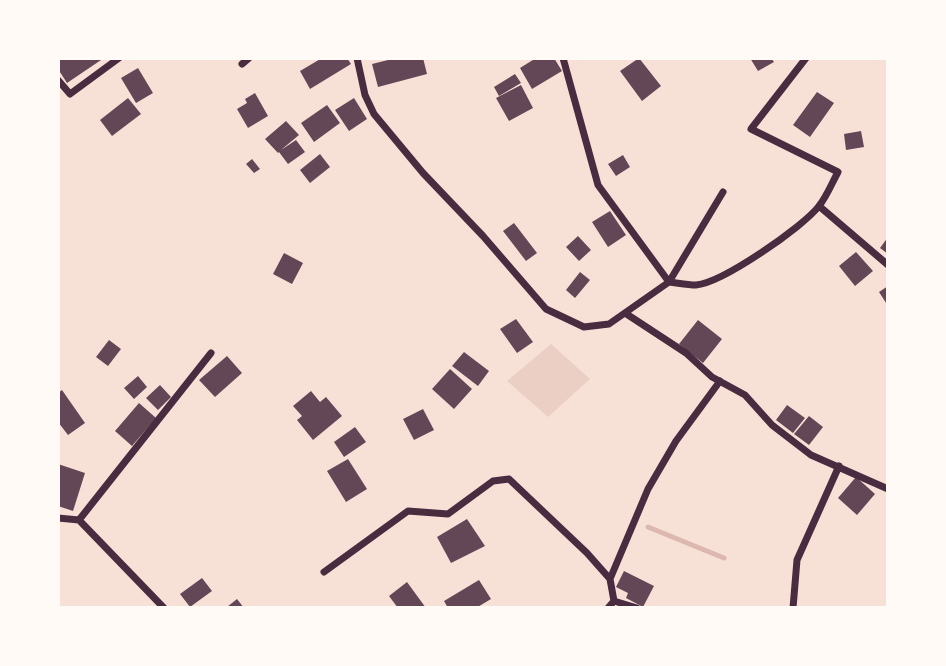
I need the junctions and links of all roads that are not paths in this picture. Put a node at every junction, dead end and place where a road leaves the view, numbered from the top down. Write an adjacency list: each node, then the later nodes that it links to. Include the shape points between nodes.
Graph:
1 (120, 58): 5 (street, via 70,94)
2 (357, 58): 10 (street, via 374,114 546,309 584,327 608,324)
3 (563, 58): 9 (street, via 598,185)
4 (806, 58): 7 (street, via 751,129 838,172)
5 (58, 80)
6 (723, 192): 9 (street)
7 (819, 206): 8 (street); 9 (street, via 755,257 723,275 698,285)
8 (888, 265)
9 (669, 282): 10 (street)
10 (625, 313): 12 (street)
11 (211, 353): 16 (street)
12 (720, 381): 13 (street, via 745,395 772,425 811,455); 18 (street, via 676,441 649,489)
13 (839, 466): 14 (street); 23 (street, via 797,560)
14 (888, 489)
15 (58, 517): 16 (street)
16 (79, 520): 20 (street)
17 (324, 572): 18 (street, via 408,511 448,514 493,481 509,479)
18 (610, 579): 19 (street)
19 (614, 601): 21 (street); 22 (street)
20 (164, 608)
21 (608, 608)
22 (637, 608)
23 (793, 608)

